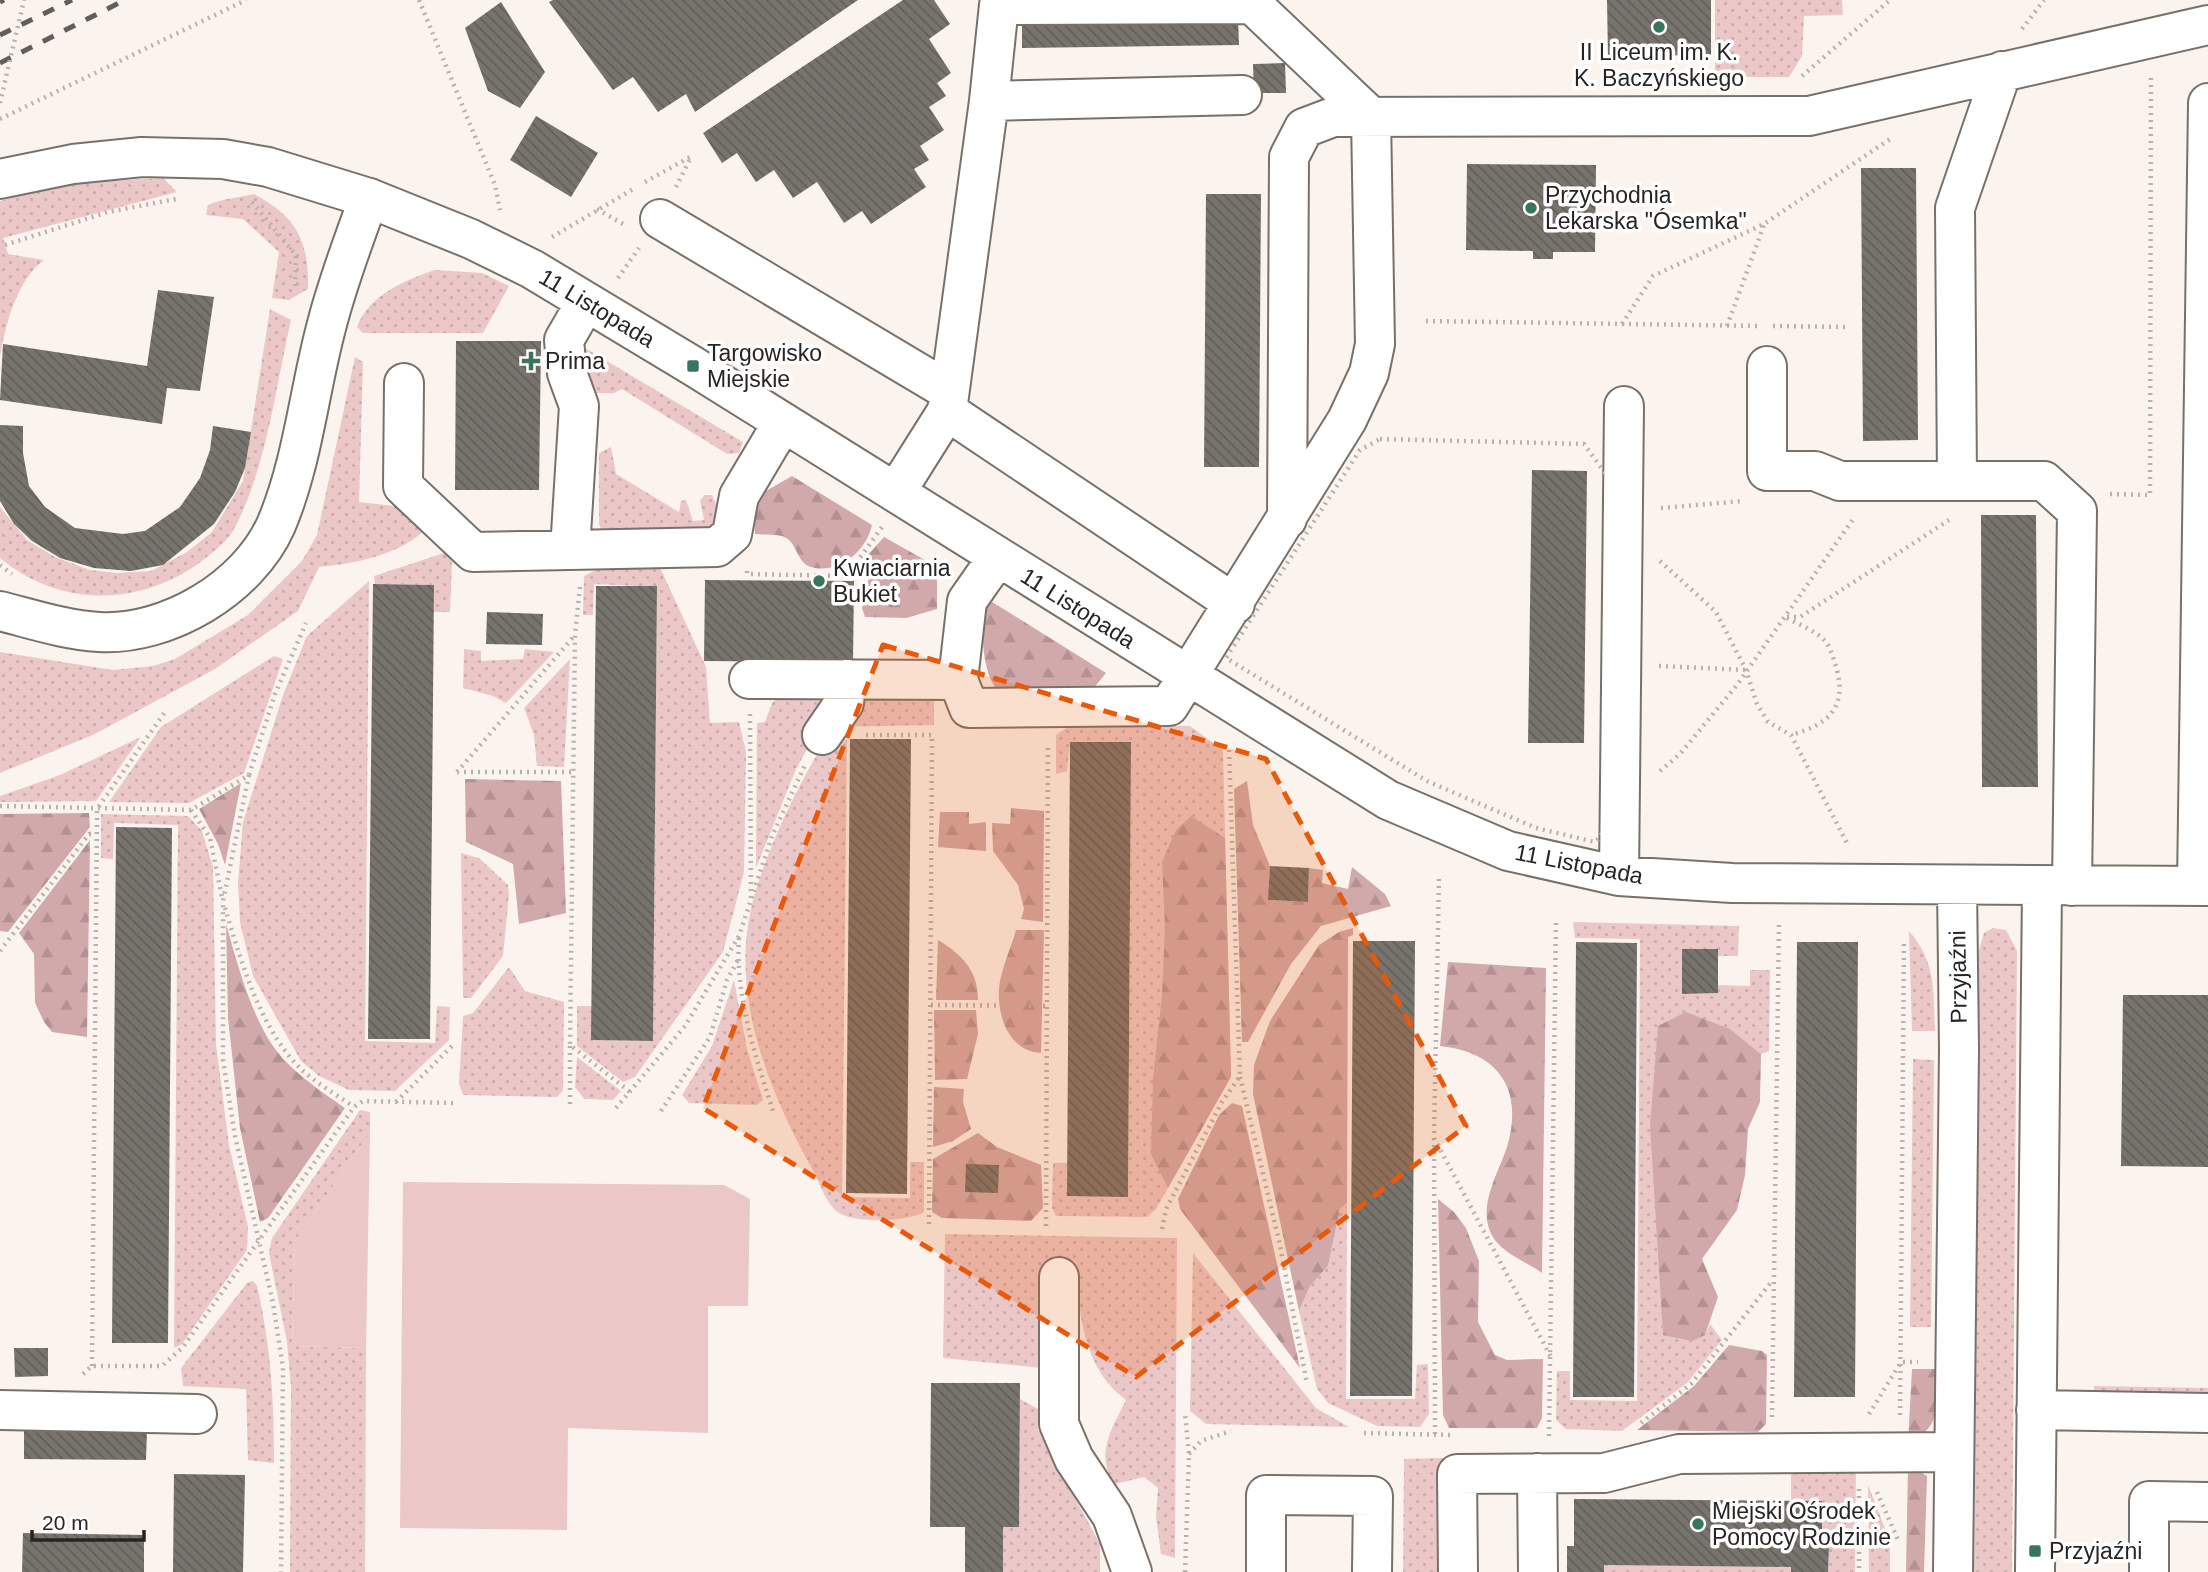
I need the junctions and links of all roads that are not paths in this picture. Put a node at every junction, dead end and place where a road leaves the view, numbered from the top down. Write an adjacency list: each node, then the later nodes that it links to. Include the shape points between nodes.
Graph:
1 (2208, 25): 2 (street)
2 (2002, 71): 6 (street, via 1809,116); 16 (street, via 1955,208)
3 (1242, 94): 4 (street)
4 (989, 101): 6 (street, via 999,5 1252,4); 13 (street)
5 (2208, 103): 31 (street)
6 (1371, 117): 18 (street, via 1373,354 1369,373 1347,420); 18 (street, via 1333,117 1304,128 1289,157)
7 (0, 179): 8 (street, 11 Listopada, via 73,164 189,156 268,167)
8 (369, 198): 10 (street, 11 Listopada, via 501,253); 22 (street, via 326,325 288,489 275,526 256,557 232,583 194,607 129,631 70,628)
9 (660, 219): 13 (street)
10 (586, 302): 15 (street, 11 Listopada); 20 (street, via 564,340 567,373 579,406)
11 (1767, 366): 16 (street, via 1767,471 1815,471 1840,481)
12 (404, 383): 20 (street, via 403,486 473,552)
13 (948, 401): 17 (street); 21 (street)
14 (1624, 406): 28 (street)
15 (783, 422): 17 (street, 11 Listopada); 20 (street, via 740,496 732,534 717,547)
16 (1957, 498): 30 (street, via 2044,481 2077,511)
17 (890, 509): 19 (street, 11 Listopada)
18 (1286, 520): 21 (street)
19 (997, 558): 23 (street, 11 Listopada); 26 (street, via 967,601)
20 (575, 562)
21 (1235, 604): 23 (street)
22 (0, 611)
23 (1188, 676): 26 (street, via 1169,706 1095,708 969,708); 28 (street, 11 Listopada, via 1388,800 1508,850)
24 (749, 678): 25 (street)
25 (847, 678): 26 (street); 27 (street, via 844,703)
26 (958, 680)
27 (822, 736)
28 (1619, 877): 29 (street, 11 Listopada)
29 (1957, 886): 30 (street, 11 Listopada); 37 (street, Przyjaźni)
30 (2057, 886): 31 (street, 11 Listopada); 34 (street)
31 (2203, 886)
32 (1059, 1277): 40 (street, via 1059,1424 1074,1459 1112,1516)
33 (0, 1410): 36 (street)
34 (2036, 1410): 35 (street); 46 (street)
35 (2208, 1413)
36 (197, 1414)
37 (1954, 1452): 38 (street, via 1679,1454 1604,1473); 45 (street, Przyjaźni)
38 (1537, 1474): 43 (street, via 1457,1474); 44 (street)
39 (2208, 1502): 47 (street, via 2149,1501)
40 (1132, 1572)
41 (1266, 1572): 42 (street, via 1266,1495 1374,1496)
42 (1372, 1572)
43 (1458, 1572)
44 (1538, 1572)
45 (1953, 1572)
46 (2035, 1572)
47 (2149, 1572)

